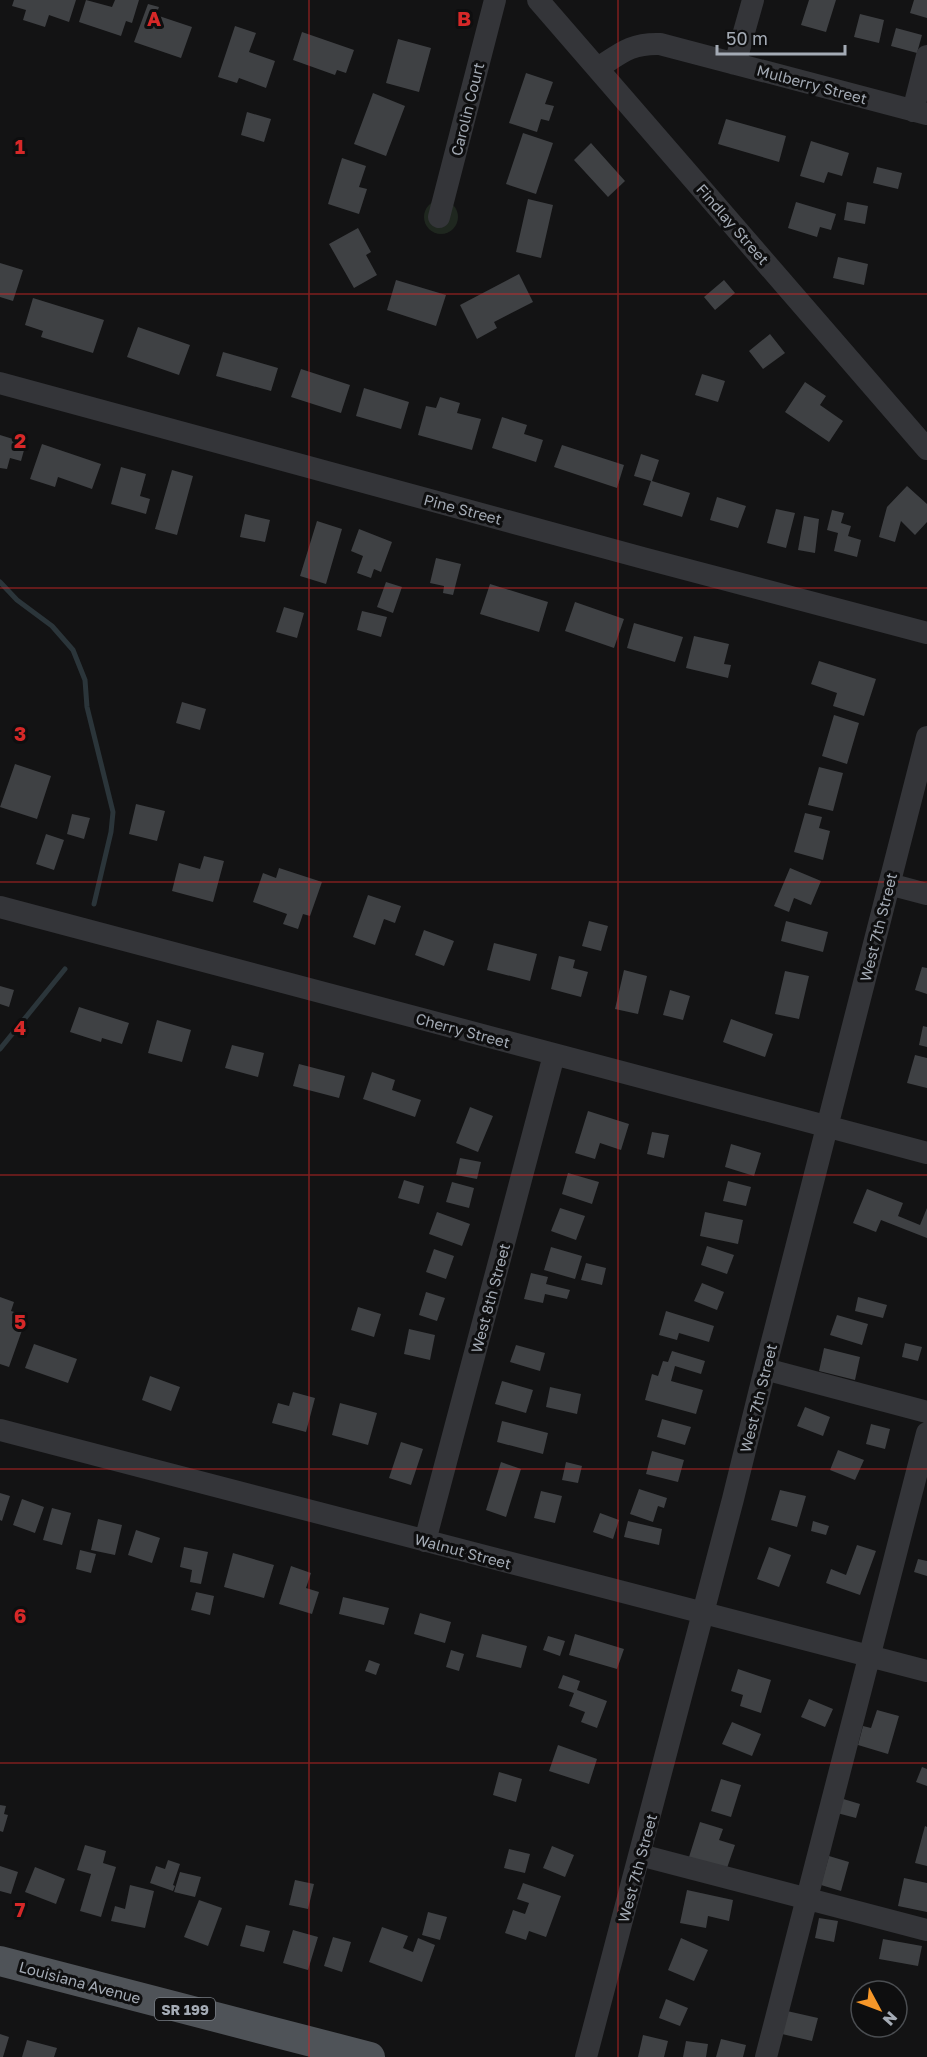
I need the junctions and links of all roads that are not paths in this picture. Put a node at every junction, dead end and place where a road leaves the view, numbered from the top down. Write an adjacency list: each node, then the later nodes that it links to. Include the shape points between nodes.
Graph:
1 (495, 0): 8 (street, Carolin Court)
2 (538, 0): 6 (street, Findlay Street)
3 (753, 0): 5 (street)
4 (927, 56): 7 (street)
5 (735, 64): 6 (street, Mulberry Street, via 645,43); 7 (street, Mulberry Street)
6 (597, 68): 10 (street, Findlay Street)
7 (920, 113)
8 (439, 217)
9 (0, 383): 11 (street, Pine Street)
10 (927, 449)
11 (927, 633)
12 (927, 737): 13 (street, West 7th Street)
13 (889, 884): 14 (street); 17 (street, West 7th Street)
14 (927, 894)
15 (0, 907): 16 (street, Cherry Street)
16 (554, 1054): 17 (street, Cherry Street); 23 (street, West 8th Street)
17 (827, 1127): 18 (street, Cherry Street); 19 (street, West 7th Street)
18 (927, 1153)
19 (765, 1369): 20 (street); 24 (street, West 7th Street)
20 (927, 1412)
21 (0, 1430): 23 (street, Walnut Street)
22 (927, 1433): 25 (street)
23 (425, 1541): 24 (street, Walnut Street)
24 (704, 1613): 25 (street, Walnut Street); 27 (street, West 7th Street)
25 (870, 1656): 26 (street, Walnut Street); 28 (street)
26 (927, 1671)
27 (640, 1855): 28 (street); 32 (street, West 7th Street)
28 (807, 1899): 29 (street); 33 (street)
29 (927, 1930)
30 (0, 1961): 31 (main road, Louisiana Avenue / SR 199)
31 (370, 2057)
32 (586, 2057)
33 (766, 2057)

